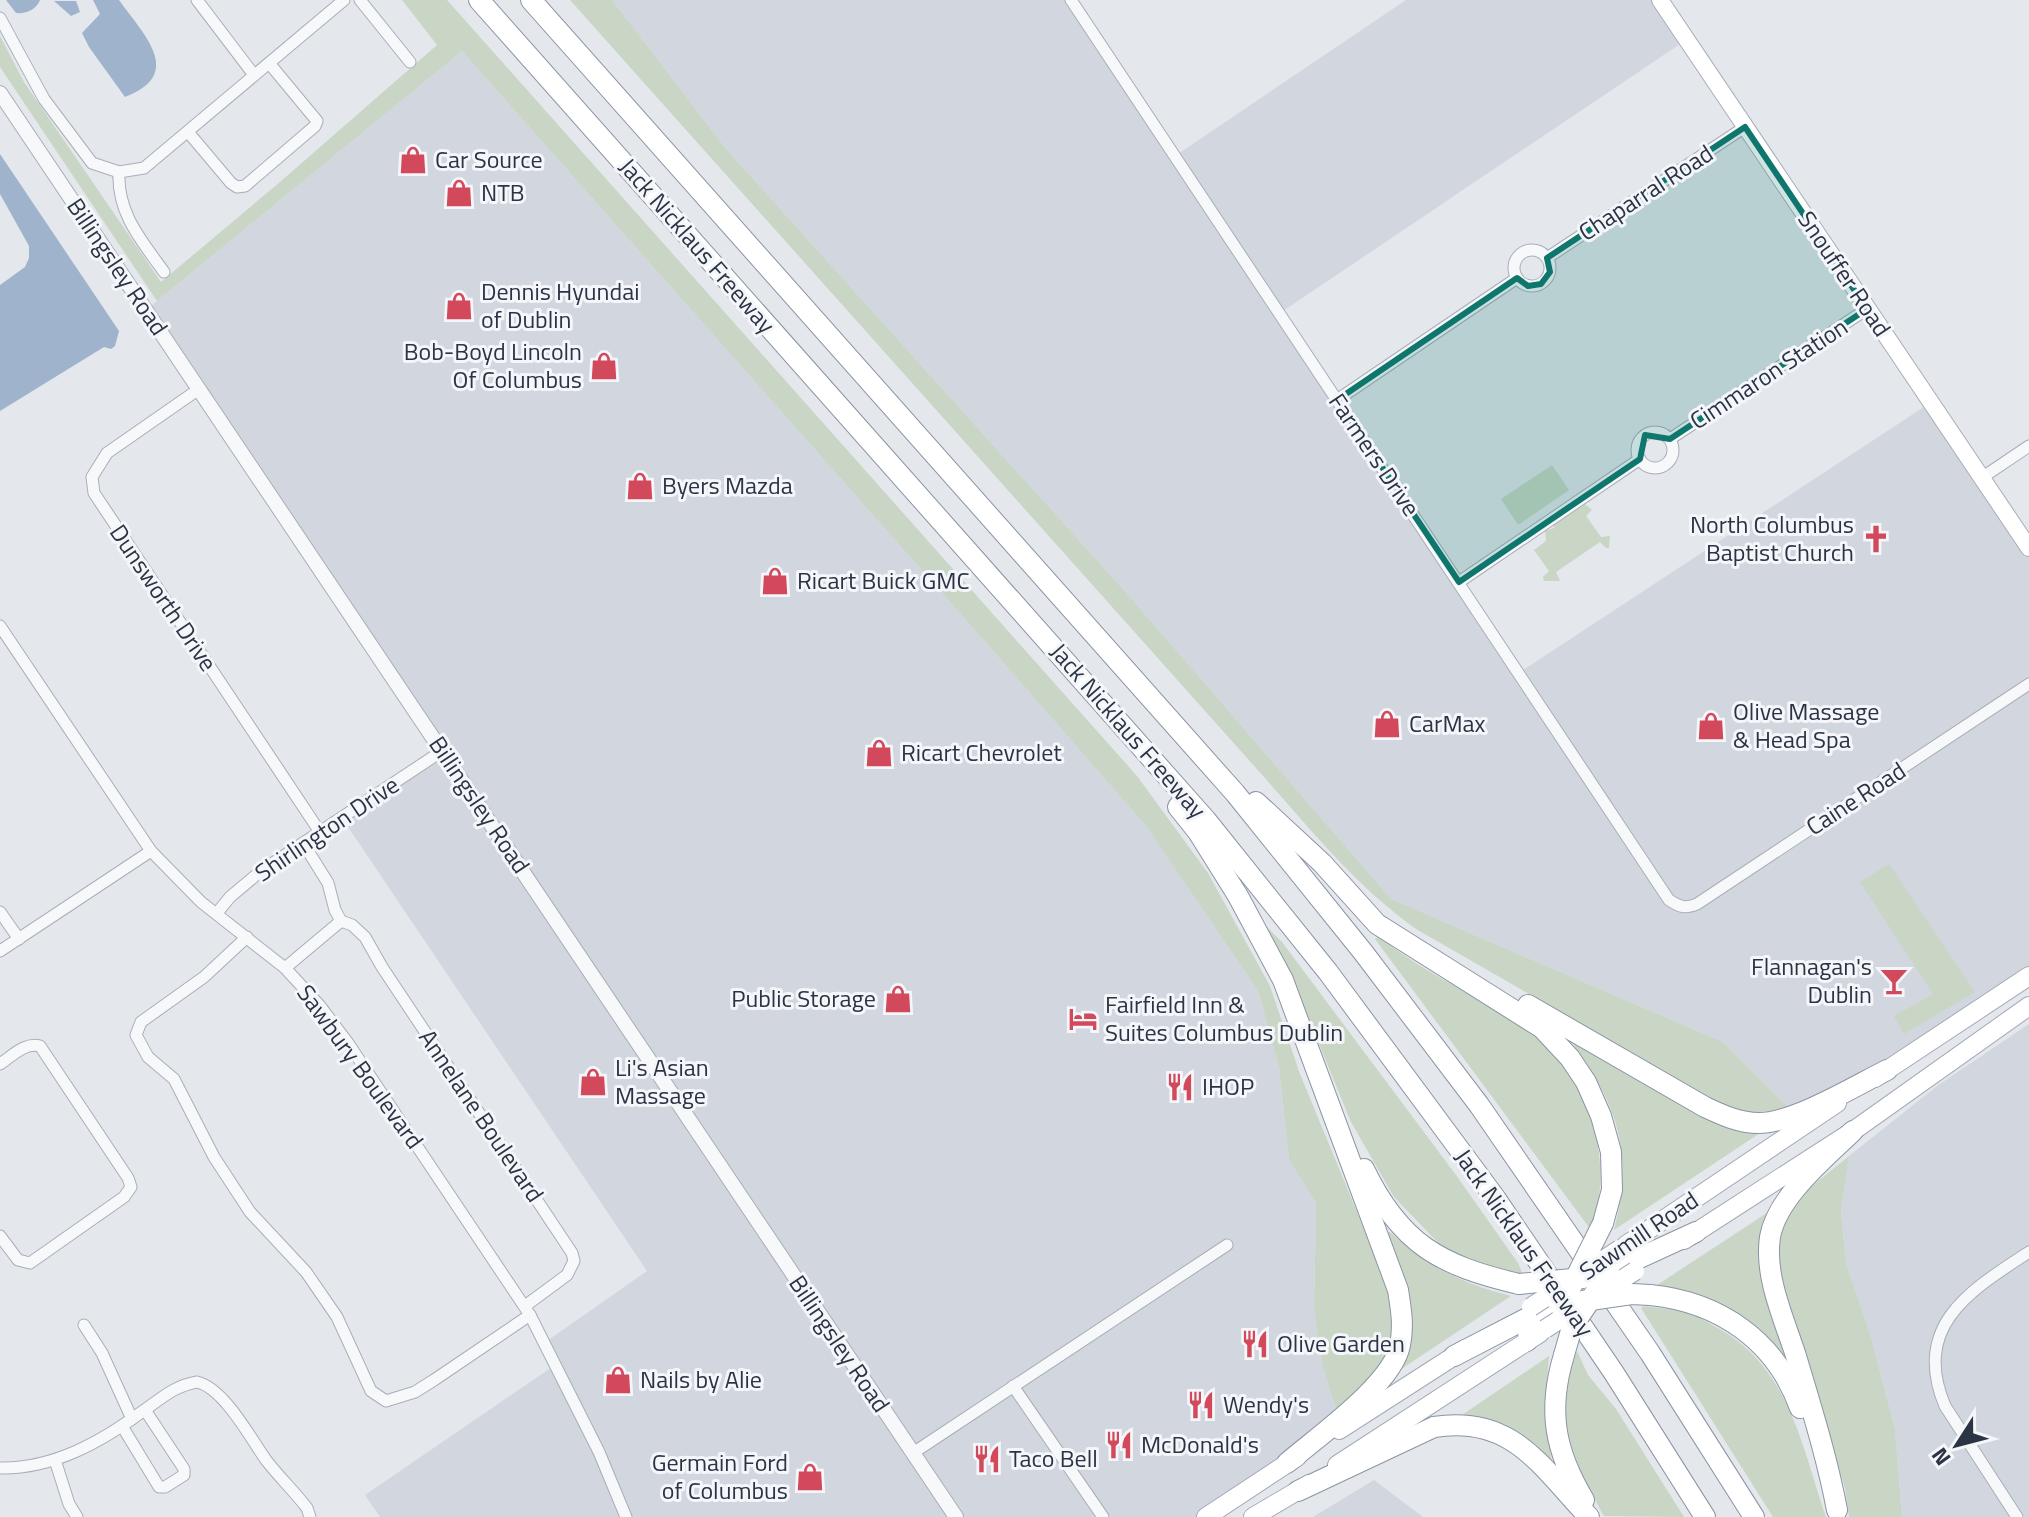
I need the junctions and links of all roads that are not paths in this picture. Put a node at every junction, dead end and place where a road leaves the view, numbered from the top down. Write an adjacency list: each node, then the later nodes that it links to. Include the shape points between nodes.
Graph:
1 (197, 0): 11 (street)
2 (344, 0): 10 (street)
3 (360, 0): 9 (street)
4 (479, 0): 29 (highway, Jack Nicklaus Freeway)
5 (531, 0): 31 (highway, Jack Nicklaus Freeway)
6 (1071, 0): 21 (street, Farmers Drive)
7 (1660, 0): 13 (main road, Snouffer Road)
8 (0, 18): 15 (street, via 44,99 81,150 92,163)
9 (410, 62)
10 (269, 63): 11 (street); 14 (street, via 317,121 245,186 231,183)
11 (254, 75): 14 (street)
12 (0, 93): 20 (street, Billingsley Road)
13 (1745, 127): 16 (street, Chaparral Road); 19 (main road, Snouffer Road)
14 (188, 132): 15 (street, via 144,168)
15 (119, 172): 17 (street, via 126,216)
16 (1547, 258): 18 (street, Chaparral Road, via 1533,250 1522,253 1515,262); 18 (street, Chaparral Road, via 1550,272 1541,284 1528,286)
17 (164, 272)
18 (1517, 278): 21 (street, Chaparral Road)
19 (1867, 309): 22 (street, Cimmaron Station); 25 (main road, Snouffer Road)
20 (199, 389): 32 (street, Billingsley Road); 33 (street, Dunsworth Drive, via 107,453 92,477 94,493)
21 (1337, 400): 27 (street, Farmers Drive)
22 (1670, 439): 24 (street, Cimmaron Station, via 1656,432 1645,435 1637,449); 24 (street, Cimmaron Station, via 1673,454 1664,465 1651,467)
23 (2029, 446): 25 (street)
24 (1640, 459): 27 (street, Cimmaron Station)
25 (1980, 479): 26 (main road, Snouffer Road)
26 (2029, 548)
27 (1459, 582): 36 (street, Farmers Drive, via 1658,885)
28 (0, 626): 35 (street, Sawbury Boulevard)
29 (1067, 660): 49 (highway, via 1198,832 1238,896 1283,980); 84 (highway, Jack Nicklaus Freeway, via 1206,820 1393,1059 1496,1199)
30 (2029, 684): 36 (street, Caine Road, via 1697,904)
31 (1190, 740): 43 (highway, via 1322,863 1377,924); 85 (highway, Jack Nicklaus Freeway, via 1363,952 1479,1105 1650,1353)
32 (442, 751): 33 (street, Shirlington Drive); 69 (street, Billingsley Road)
33 (320, 832): 34 (street, Shirlington Drive)
34 (303, 843): 38 (street, Shirlington Drive, via 261,871); 39 (street, via 328,883)
35 (151, 851): 38 (street, Sawbury Boulevard); 41 (street)
36 (1680, 907)
37 (0, 912): 41 (street)
38 (217, 913): 40 (street, Sawbury Boulevard)
39 (341, 921): 44 (street); 61 (street, Annelane Boulevard, via 365,937 572,1253 567,1275)
40 (247, 937): 44 (street, Sawbury Boulevard); 61 (street, Annelane Boulevard, via 204,977 141,1022 136,1035 148,1057 174,1079 250,1212 306,1272 337,1317 371,1391 386,1401 415,1392)
41 (19, 939): 42 (street)
42 (0, 951)
43 (1425, 954): 48 (highway, via 1470,972 1726,1117 1780,1120); 58 (highway, bridge, via 1542,1028 1578,1070 1601,1116 1611,1152 1612,1190 1603,1223)
44 (285, 968): 61 (street, Sawbury Boulevard, via 348,1043)
45 (2029, 976): 48 (main road, Sawmill Road)
46 (2029, 1006): 50 (main road, Sawmill Road)
47 (0, 1064): 52 (street, via 25,1047 35,1044 43,1049 131,1187 30,1263 18,1260)
48 (1887, 1070): 53 (main road, Sawmill Road)
49 (1318, 1072): 58 (highway, bridge, via 1373,1186 1413,1238 1440,1259 1472,1273 1519,1284); 71 (highway, via 1398,1290 1403,1321 1400,1348 1390,1370)
50 (1853, 1131): 51 (main road, Sawmill Road); 74 (highway, via 1803,1180 1770,1235 1770,1272 1828,1462)
51 (1696, 1232): 56 (highway)
52 (0, 1236)
53 (1638, 1237): 56 (highway)
54 (1227, 1245): 66 (street)
55 (2029, 1252): 86 (street, via 1959,1303 1940,1335 1935,1366 1945,1406)
56 (1628, 1260): 57 (highway); 58 (main road, Sawmill Road, bridge); 59 (main road, Sawmill Road, bridge)
57 (1609, 1272): 58 (highway, bridge); 59 (highway, bridge)
58 (1575, 1279): 60 (highway, bridge); 62 (main road, Sawmill Road, bridge)
59 (1590, 1300): 60 (highway, bridge); 62 (main road, Sawmill Road, bridge); 74 (highway, bridge, via 1632,1294 1669,1297 1717,1312 1752,1335 1780,1367 1795,1395); 83 (highway, bridge, via 1572,1327 1554,1408 1569,1474)
60 (1559, 1305): 62 (highway)
61 (527, 1311): 77 (street, Sawbury Boulevard)
62 (1538, 1318): 64 (highway); 65 (highway)
63 (84, 1325): 68 (street, via 102,1353)
64 (1527, 1341): 73 (main road)
65 (1454, 1356): 71 (main road)
66 (1013, 1386): 69 (street); 79 (street)
67 (145, 1410): 68 (street); 68 (street, via 184,1475 159,1487); 76 (street, via 170,1390 204,1383 239,1417)
68 (127, 1423): 70 (street)
69 (913, 1453): 78 (street, Billingsley Road)
70 (55, 1460): 72 (street); 75 (street)
71 (1287, 1463): 80 (main road)
72 (0, 1468)
73 (1298, 1491): 81 (main road); 82 (highway, via 1434,1427 1477,1425 1520,1445)
74 (1838, 1514)
75 (77, 1517)
76 (310, 1517)
77 (626, 1517)
78 (956, 1517)
79 (1103, 1517)
80 (1206, 1517)
81 (1253, 1517)
82 (1589, 1517)
83 (1597, 1517)
84 (1705, 1517)
85 (1754, 1517)
86 (2017, 1517)

